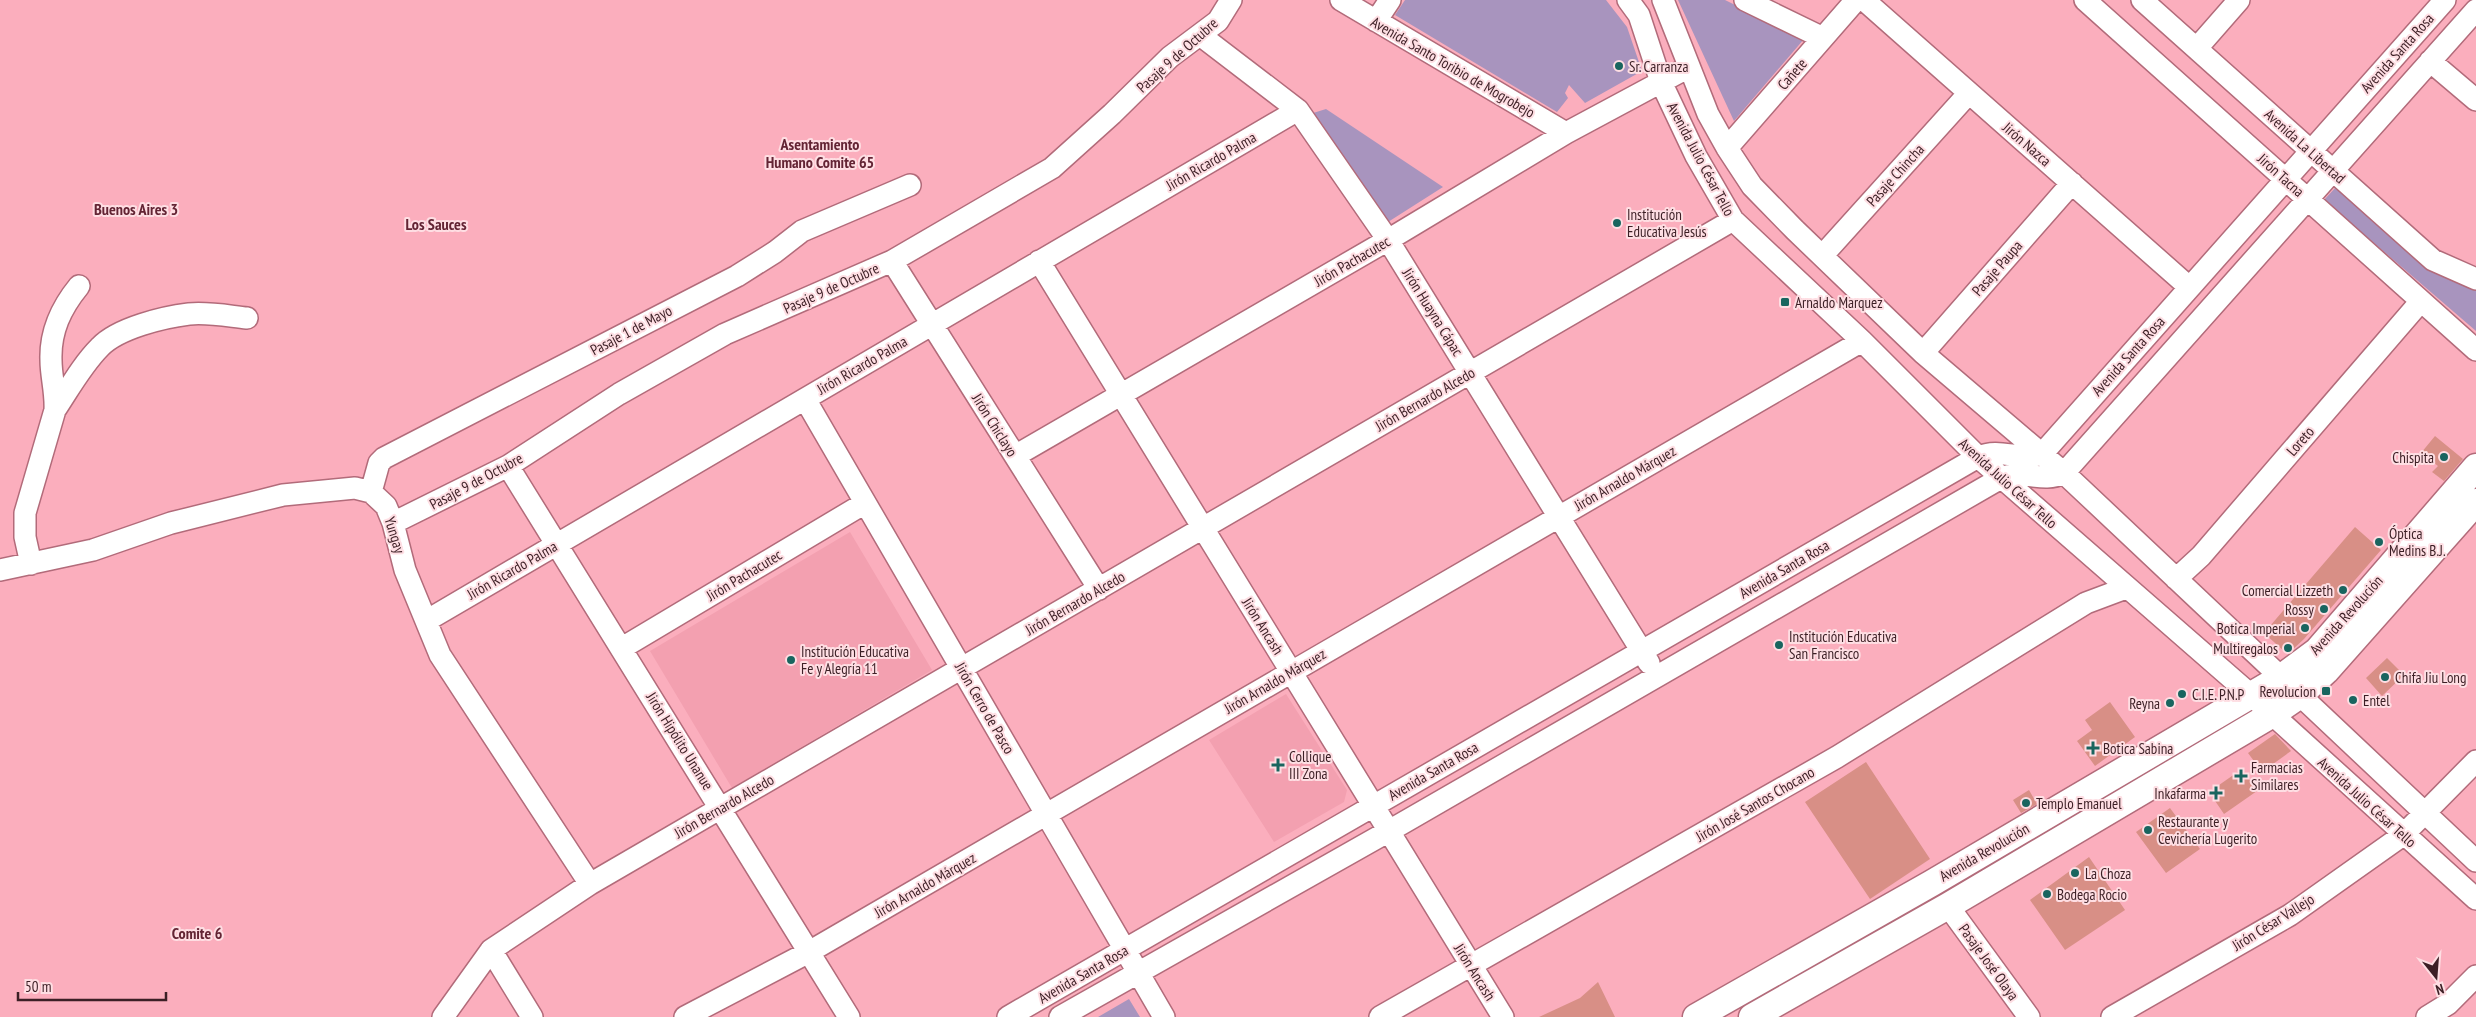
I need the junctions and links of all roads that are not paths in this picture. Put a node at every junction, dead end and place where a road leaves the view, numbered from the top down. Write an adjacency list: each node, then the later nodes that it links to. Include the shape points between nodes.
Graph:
1 (1231, 0): 15 (street, Pasaje 9 de Octubre, via 1218,21)
2 (1341, 0): 14 (street, Avenida Santo Toribio de Mogrobejo)
3 (1390, 0): 14 (street)
4 (1628, 0): 20 (street, Avenida Julio César Tello, via 1639,15)
5 (1663, 0): 19 (street, Avenida Julio César Tello)
6 (1745, 0): 16 (street)
7 (1856, 0): 16 (street, Cañete)
8 (1864, 0): 21 (street, Jirón Nazca)
9 (2085, 0): 28 (street, Jirón Tacna)
10 (2142, 0): 17 (street, Avenida La Libertad)
11 (2239, 0): 17 (street)
12 (2445, 0): 26 (street, Avenida Santa Rosa)
13 (2476, 10): 18 (street, Avenida Santa Rosa)
14 (1376, 21): 24 (street, Avenida Santo Toribio de Mogrobejo)
15 (1200, 34): 23 (street, Jirón Huayna Cápac); 35 (street, Pasaje 9 de Octubre, via 1170,57 1052,168)
16 (1823, 38): 25 (street, Cañete)
17 (2197, 48): 26 (street, Avenida La Libertad)
18 (2430, 61): 22 (street); 27 (street, Avenida Santa Rosa)
19 (1689, 67): 20 (street, Jirón Pachacutec); 25 (street, Avenida Julio César Tello, via 1708,114)
20 (1661, 82): 24 (street, Jirón Pachacutec); 32 (street, Avenida Julio César Tello, via 1696,156)
21 (1969, 93): 29 (street, Jirón Nazca); 34 (street, Pasaje Chincha)
22 (2476, 100)
23 (1298, 110): 33 (street, Jirón Huayna Cápac); 36 (street, Jirón Ricardo Palma)
24 (1566, 133): 33 (street, Jirón Pachacutec)
25 (1727, 148): 34 (street, Avenida Julio César Tello, via 1752,186)
26 (2310, 151): 27 (street, Avenida La Libertad); 28 (street, Avenida Santa Rosa)
27 (2333, 171): 31 (street, Avenida Santa Rosa); 37 (street, Avenida La Libertad, via 2433,260)
28 (2285, 179): 31 (street, Jirón Tacna); 39 (street, Avenida Santa Rosa)
29 (2072, 183): 39 (street, Jirón Nazca); 45 (street, Pasaje Paupa)
30 (910, 185): 57 (street, Pasaje 1 de Mayo, via 802,231 737,276 384,458 379,463)
31 (2308, 199): 40 (street, Jirón Tacna); 55 (street, Avenida Santa Rosa)
32 (1733, 220): 43 (street, Avenida Julio César Tello); 46 (street, Jirón Bernardo Alcedo)
33 (1388, 240): 46 (street, Jirón Huayna Cápac); 47 (street, Jirón Pachacutec)
34 (1822, 256): 45 (street, Avenida Julio César Tello)
35 (892, 261): 42 (street, Jirón Chiclayo); 53 (street, Pasaje 9 de Octubre, via 725,334 619,394)
36 (1039, 261): 42 (street, Jirón Ricardo Palma); 47 (street, Jirón Ancash)
37 (2476, 280)
38 (79, 286): 49 (street, via 61,311 52,336)
39 (2190, 287): 50 (street, Avenida Santa Rosa)
40 (2421, 301): 44 (street, Jirón Tacna); 66 (street, Loreto, via 2201,556)
41 (247, 318): 49 (street, via 189,314 130,329 112,337 99,347)
42 (932, 324): 48 (street, Jirón Ricardo Palma); 51 (street, Jirón Chiclayo)
43 (1862, 341): 52 (street, Avenida Julio César Tello); 60 (street, Jirón Arnaldo Márquez)
44 (2476, 350)
45 (1923, 353): 50 (street, Avenida Julio César Tello)
46 (1471, 372): 60 (street, Jirón Huayna Cápac); 62 (street, Jirón Bernardo Alcedo)
47 (1121, 394): 51 (street, Jirón Pachacutec); 62 (street, Jirón Ancash)
48 (805, 399): 59 (street, Jirón Cerro de Pasco); 63 (street, Jirón Ricardo Palma)
49 (54, 410): 64 (street, via 25,513)
50 (2042, 454): 52 (street, Avenida Santa Rosa, via 2031,458 1991,452); 55 (street, Avenida Julio César Tello)
51 (1015, 456): 68 (street, Jirón Chiclayo)
52 (1978, 457): 56 (street, Avenida Julio César Tello); 71 (street, Avenida Santa Rosa)
53 (508, 466): 61 (street, Pasaje 9 de Octubre); 63 (street, Jirón Hipólito Unanue)
54 (2476, 467): 75 (main road, Avenida Revolución, via 2317,651)
55 (2064, 473): 56 (street, Avenida Santa Rosa, via 2052,478 2013,473); 66 (street, Avenida Julio César Tello)
56 (2001, 478): 67 (street, Avenida Julio César Tello); 74 (street, Avenida Santa Rosa)
57 (371, 492): 61 (street, Yungay, via 386,506); 64 (street, via 355,488 283,495 171,523 93,550)
58 (2476, 502): 75 (main road, Avenida Revolución, via 2326,671)
59 (866, 503): 70 (street, Jirón Pachacutec); 72 (street, Jirón Cerro de Pasco)
60 (1559, 517): 71 (street, Jirón Huayna Cápac); 73 (street, Jirón Arnaldo Márquez)
61 (393, 523): 69 (street, Yungay, via 405,570)
62 (1203, 528): 68 (street, Jirón Bernardo Alcedo); 73 (street, Jirón Ancash)
63 (558, 543): 69 (street, Jirón Ricardo Palma); 70 (street, Jirón Hipólito Unanue)
64 (31, 564): 65 (street)
65 (0, 570)
66 (2176, 579): 75 (street, Avenida Julio César Tello)
67 (2126, 588): 76 (street, Avenida Julio César Tello); 92 (street, Jirón José Santos Chocano, via 2086,603 1837,757)
68 (1099, 589): 72 (street, Jirón Bernardo Alcedo)
69 (426, 621): 86 (street, Yungay, via 440,655)
70 (622, 648): 80 (street, Jirón Hipólito Unanue)
71 (1641, 652): 74 (street, Jirón Huayna Cápac); 79 (street, Avenida Santa Rosa)
72 (962, 668): 80 (street, Jirón Bernardo Alcedo); 81 (street, Jirón Cerro de Pasco)
73 (1291, 672): 79 (street, Jirón Ancash); 81 (street, Jirón Arnaldo Márquez)
74 (1657, 676): 83 (street, Avenida Santa Rosa)
75 (2291, 686): 76 (main road, Avenida Revolución); 77 (main road, Avenida Revolución); 82 (street, Avenida Julio César Tello)
76 (2252, 696): 77 (street, Avenida Julio César Tello); 105 (main road, Avenida Revolución)
77 (2271, 714): 84 (street, Avenida Julio César Tello); 88 (main road, Avenida Revolución)
78 (2476, 761): 82 (street, Jirón César Vallejo)
79 (1373, 806): 83 (street, Jirón Ancash); 90 (street, Avenida Santa Rosa)
80 (721, 808): 86 (street, Jirón Bernardo Alcedo); 91 (street, Jirón Hipólito Unanue)
81 (1046, 814): 90 (street, Jirón Cerro de Pasco); 91 (street, Jirón Arnaldo Márquez)
82 (2423, 814): 84 (street, Jirón César Vallejo); 85 (street, Avenida Julio César Tello)
83 (1389, 831): 92 (street, Jirón Ancash); 93 (street, Avenida Santa Rosa)
84 (2403, 835): 87 (street, Avenida Julio César Tello); 108 (street, Jirón César Vallejo, via 2290,914)
85 (2476, 861)
86 (590, 884): 89 (street, Jirón Bernardo Alcedo)
87 (2476, 899)
88 (1948, 906): 106 (main road, Avenida Revolución); 107 (street, Pasaje José Olaya)
89 (491, 950): 96 (street, Jirón Bernardo Alcedo); 97 (street)
90 (1125, 950): 93 (street, Jirón Cerro de Pasco); 100 (street, Avenida Santa Rosa)
91 (809, 952): 98 (street, Jirón Arnaldo Márquez); 99 (street, Jirón Hipólito Unanue)
92 (1471, 965): 103 (street, Jirón José Santos Chocano); 104 (street, Jirón Ancash)
93 (1138, 972): 101 (street, Avenida Santa Rosa); 102 (street, Jirón Cerro de Pasco)
94 (2476, 976): 95 (street)
95 (2453, 1011): 109 (street)
96 (443, 1017)
97 (532, 1017)
98 (685, 1017)
99 (849, 1017)
100 (1008, 1017)
101 (1060, 1017)
102 (1164, 1017)
103 (1380, 1017)
104 (1503, 1017)
105 (1696, 1017)
106 (1752, 1017)
107 (2029, 1017)
108 (2112, 1017)
109 (2427, 1017)

